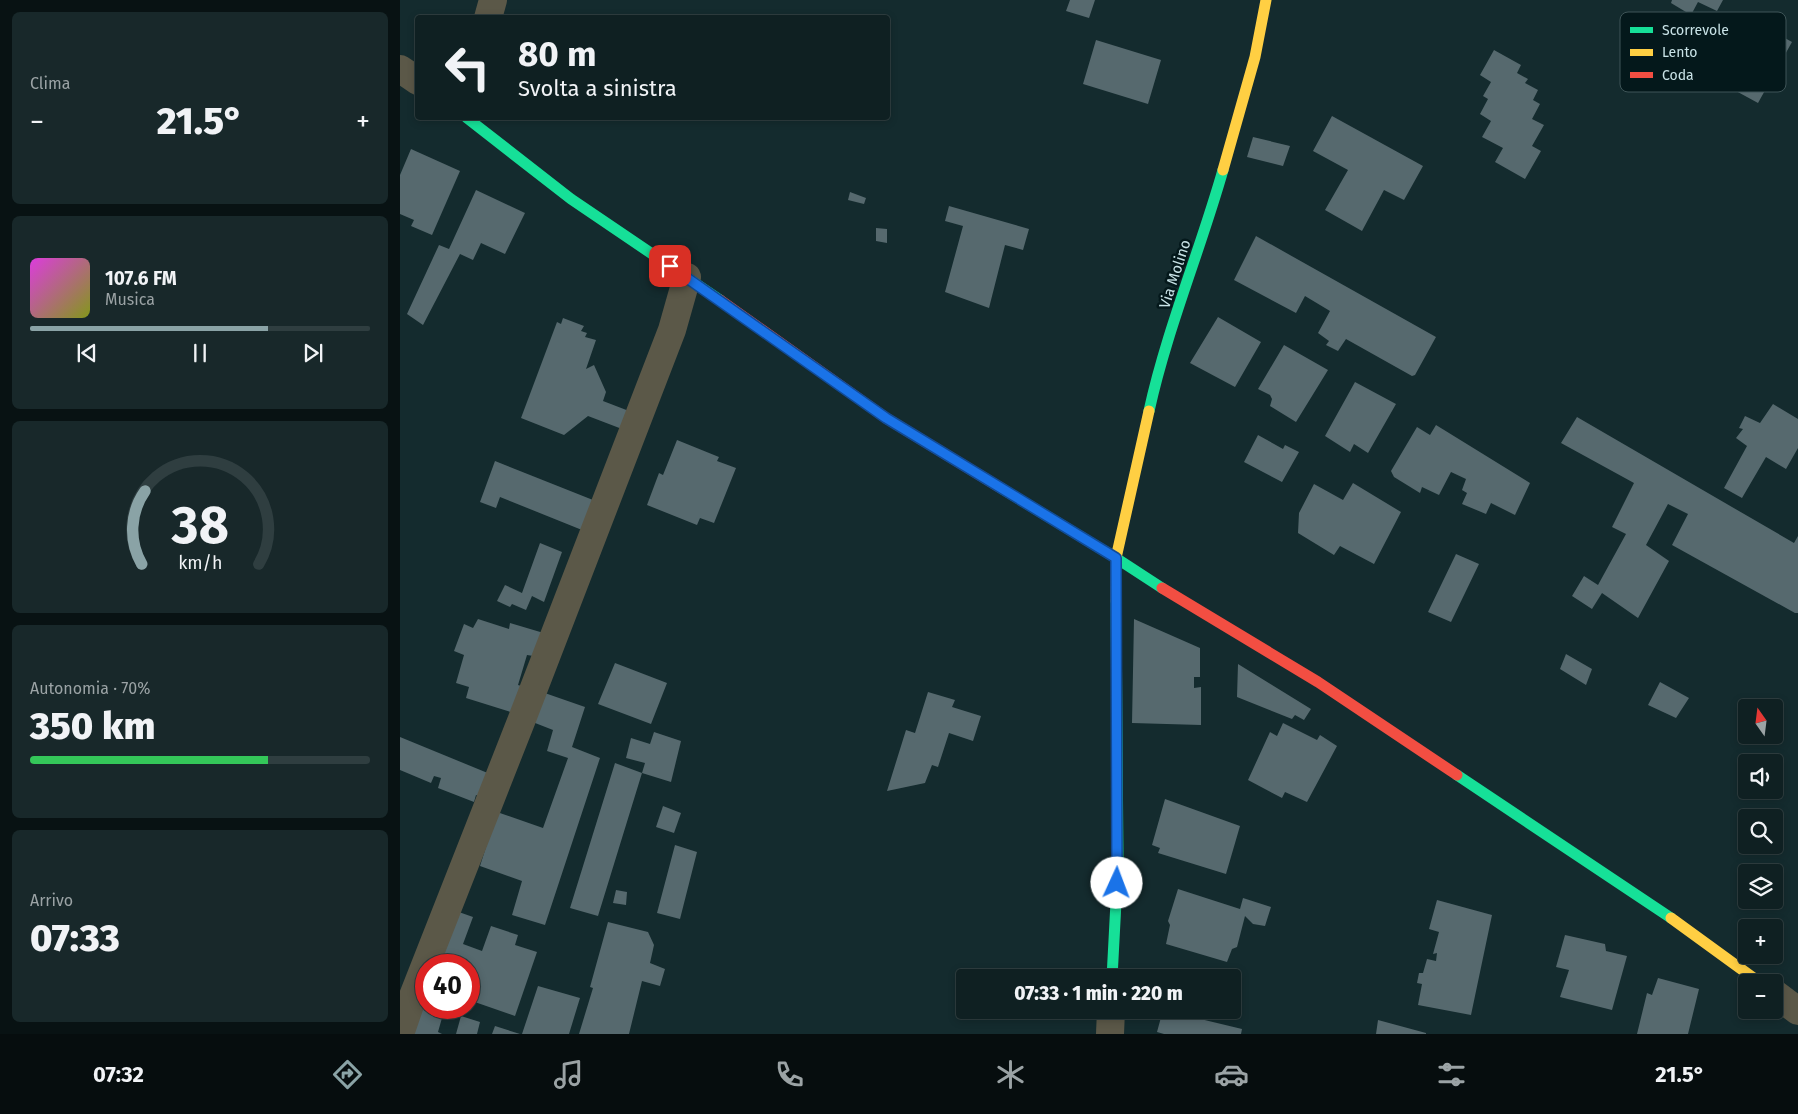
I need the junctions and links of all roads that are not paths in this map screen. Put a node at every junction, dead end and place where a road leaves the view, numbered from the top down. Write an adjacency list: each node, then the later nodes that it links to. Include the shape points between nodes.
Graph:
1 (493, 0): 3 (street)
2 (1266, 0): 8 (street, Via Molino, via 1255,57 1211,212 1156,380)
3 (489, 15)
4 (400, 69): 5 (street)
5 (415, 80)
6 (470, 120): 7 (street, via 571,200)
7 (687, 277): 8 (street, via 886,418); 14 (street, via 672,330)
8 (1116, 558): 9 (street, Via Molino, via 1118,864); 10 (street, via 1318,682 1668,916)
9 (1112, 969)
10 (1749, 974)
11 (1783, 1000): 12 (street)
12 (1798, 1011)
13 (1111, 1019): 15 (street)
14 (400, 1034)
15 (1110, 1034)

